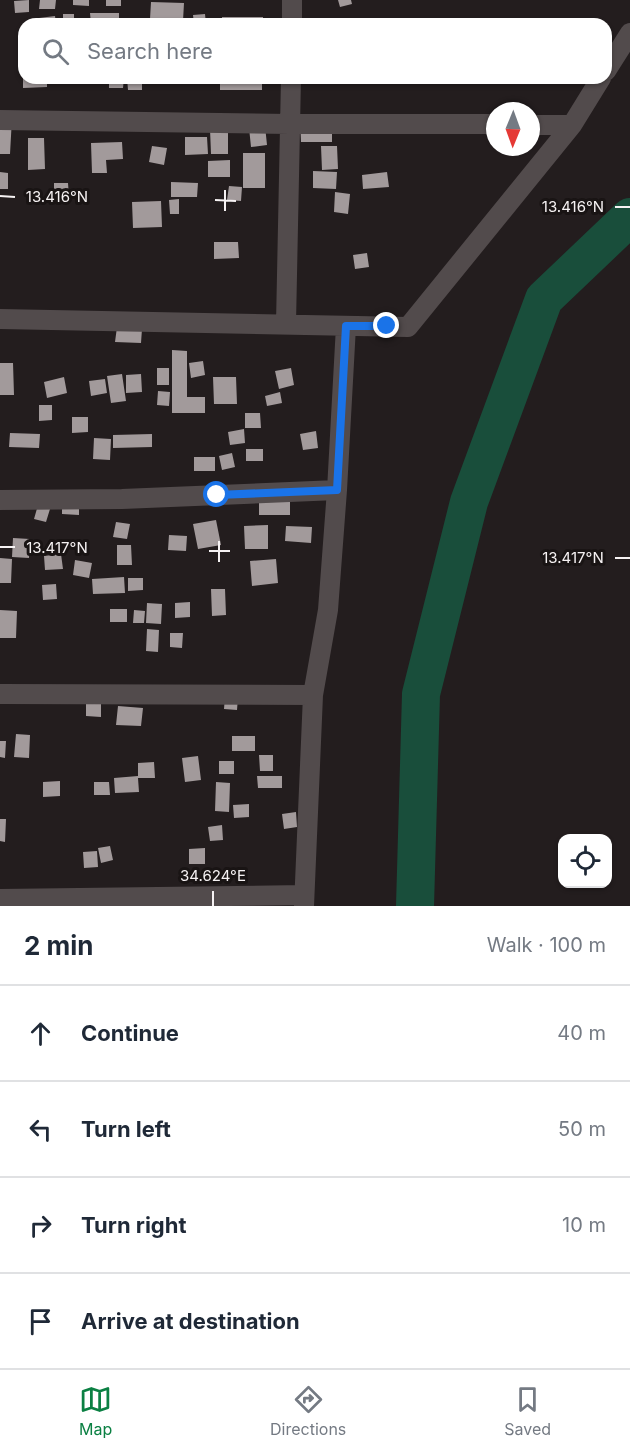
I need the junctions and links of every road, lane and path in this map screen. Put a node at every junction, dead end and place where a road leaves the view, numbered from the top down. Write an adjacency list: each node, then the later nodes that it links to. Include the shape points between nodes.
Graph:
1 (292, 0): 2 (street)
2 (292, 18)
3 (630, 33): 4 (street)
4 (612, 62)
5 (291, 84): 8 (street)
6 (598, 84): 11 (street)
7 (0, 120): 8 (street)
8 (290, 124): 9 (street); 13 (street)
9 (486, 124)
10 (540, 124): 11 (street)
11 (572, 125): 14 (street, via 408,327)
12 (0, 319): 13 (street)
13 (286, 324): 14 (street)
14 (346, 326): 15 (street)
15 (337, 490): 16 (street); 18 (street, via 328,610)
16 (0, 500)
17 (0, 694): 18 (street)
18 (313, 695): 20 (street)
19 (0, 899): 20 (street)
20 (304, 900)

